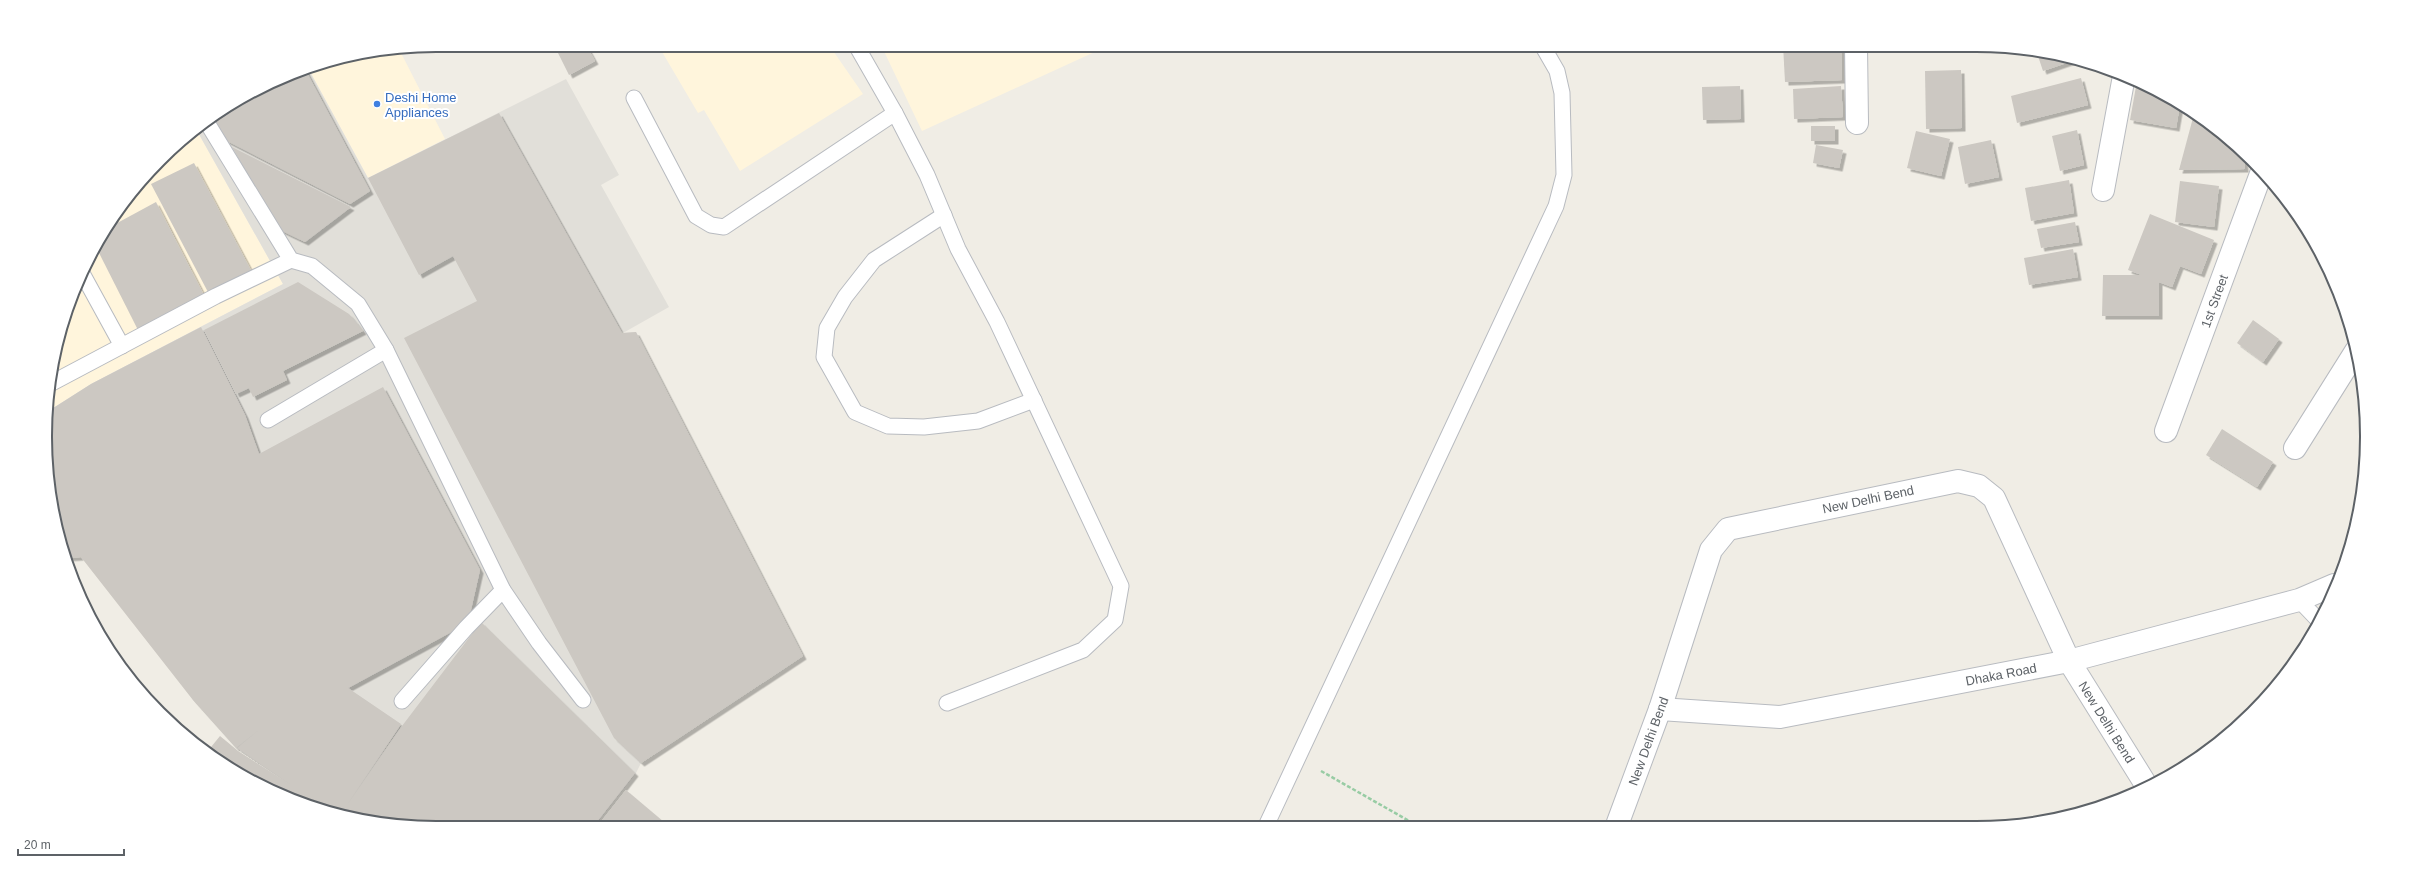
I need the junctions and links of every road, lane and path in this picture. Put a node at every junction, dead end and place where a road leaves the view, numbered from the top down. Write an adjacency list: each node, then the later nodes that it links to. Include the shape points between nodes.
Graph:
1 (860, 52): 6 (lane)
2 (1546, 52): 31 (lane, via 1557,71 1562,93 1564,175 1556,206)
3 (1856, 52): 7 (street)
4 (2123, 81): 10 (street)
5 (634, 98): 6 (lane, via 696,216 711,225 724,227)
6 (895, 113): 11 (lane)
7 (1858, 123)
8 (209, 126): 12 (lane)
9 (2260, 178): 20 (street, 1st Street)
10 (2103, 190)
11 (944, 215): 18 (lane, via 958,249 998,322); 18 (lane, via 874,260 845,297 827,328 824,357 856,412 888,426 924,427 978,421)
12 (291, 260): 14 (lane); 15 (lane, via 312,266 358,304)
13 (86, 279): 14 (lane)
14 (122, 346): 17 (lane)
15 (386, 350): 19 (lane); 23 (lane)
16 (2352, 357): 21 (street)
17 (56, 381)
18 (1034, 400): 29 (lane, via 1121,586 1115,620 1083,650)
19 (268, 420)
20 (2166, 431)
21 (2295, 448)
22 (2330, 587): 24 (street, Dhaka Road)
23 (503, 590): 27 (lane, via 539,644); 28 (lane)
24 (2299, 600): 25 (lane); 26 (street, Dhaka Road)
25 (2315, 617)
26 (2069, 661): 30 (street, Dhaka Road, via 1780,717); 30 (street, New Delhi Bend, via 1994,498 1979,486 1958,480 1728,529 1711,550); 32 (street, New Delhi Bend)
27 (583, 700)
28 (402, 701)
29 (947, 703)
30 (1660, 709): 35 (street, New Delhi Bend)
31 (1298, 758): 33 (lane); 34 (path)
32 (2144, 782)
33 (1268, 821)
34 (1409, 821)
35 (1618, 821)

